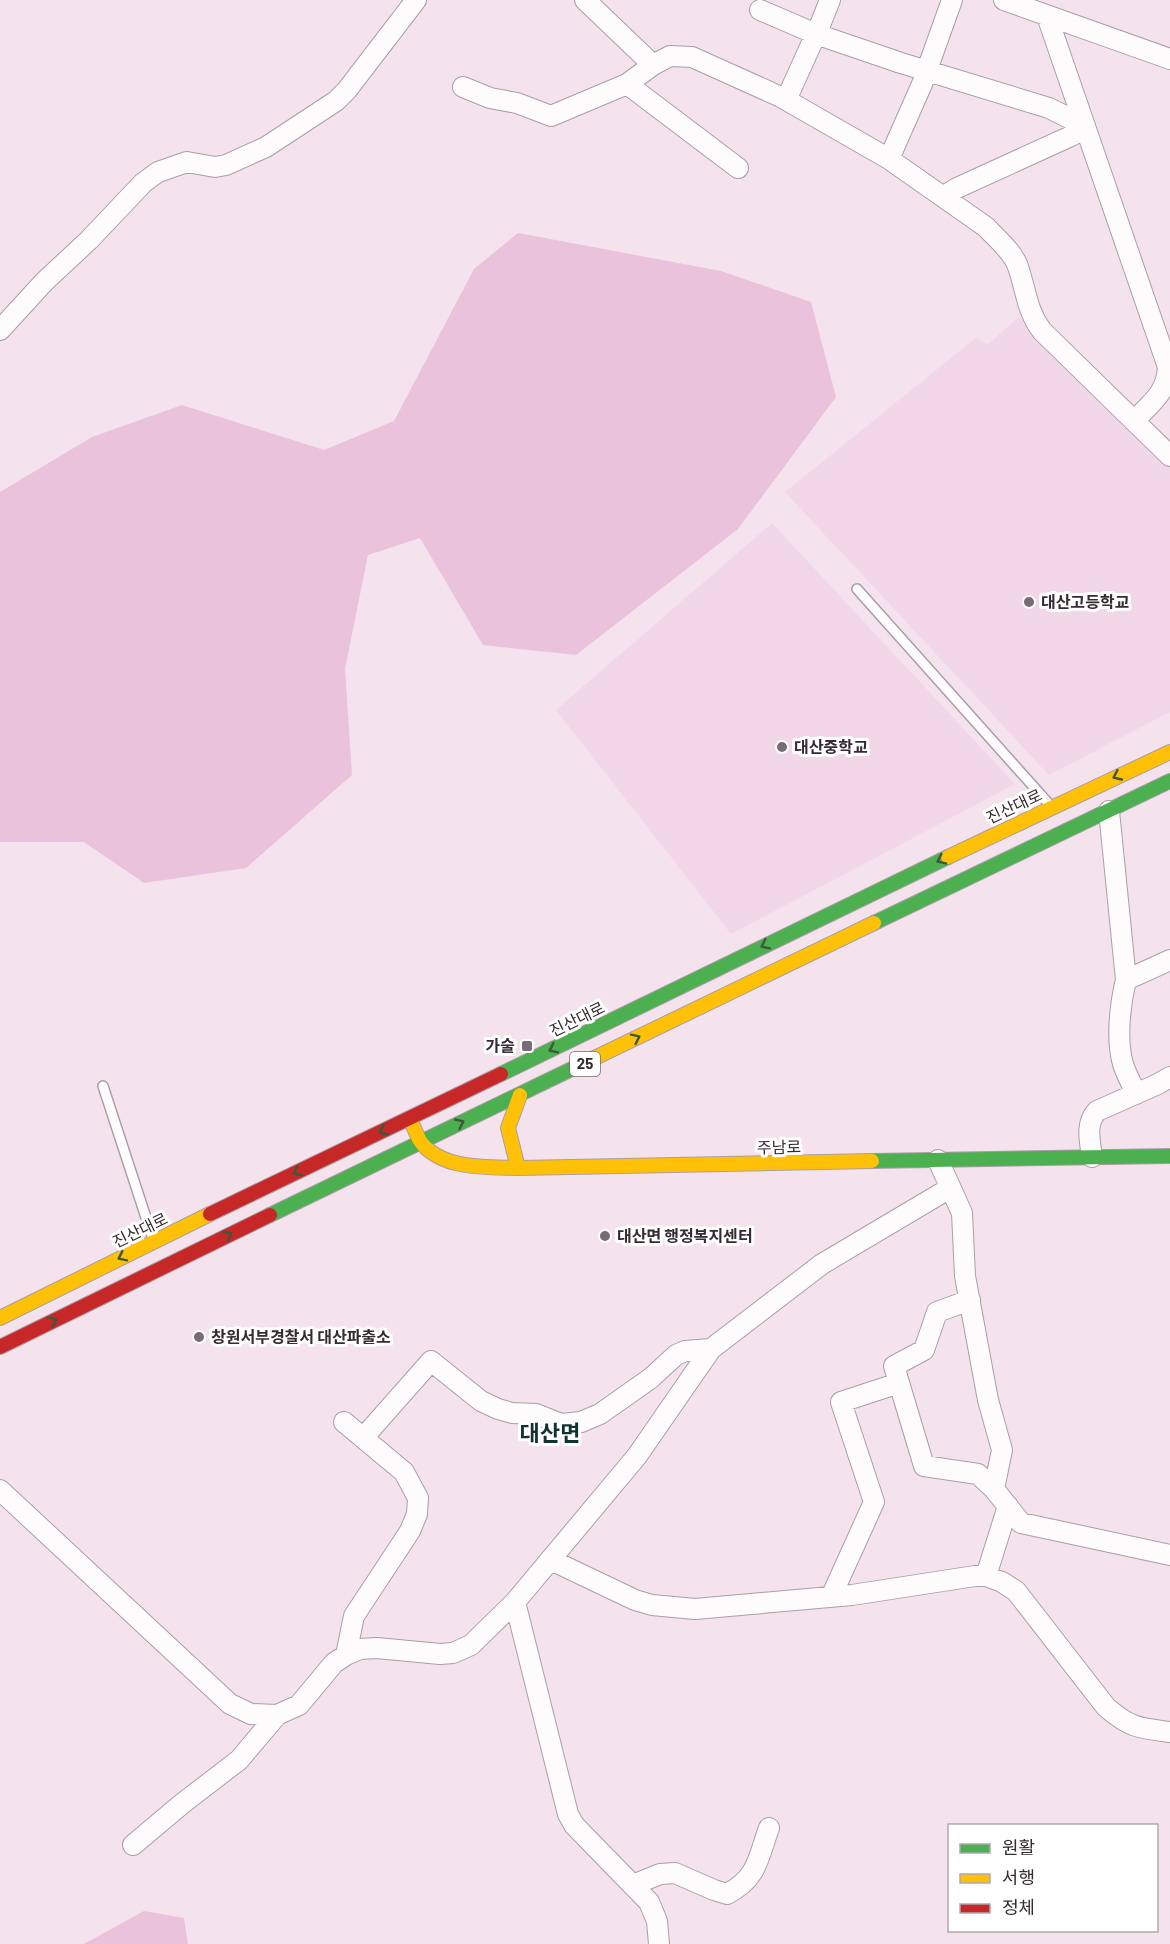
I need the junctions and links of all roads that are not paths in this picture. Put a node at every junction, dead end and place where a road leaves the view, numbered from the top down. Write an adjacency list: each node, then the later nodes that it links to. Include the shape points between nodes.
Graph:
1 (416, 0): 19 (street, via 336,101 266,147 226,165 187,162 158,172)
2 (585, 0): 10 (street)
3 (830, 0): 8 (street)
4 (952, 0): 11 (street)
5 (1004, 0): 7 (street)
6 (760, 10): 8 (street)
7 (1047, 16): 9 (street); 15 (street)
8 (816, 34): 11 (street); 14 (street)
9 (1170, 59)
10 (653, 65): 12 (street); 14 (street, via 670,56 692,57)
11 (927, 71): 15 (street, via 1048,108); 16 (street)
12 (627, 84): 13 (street, via 551,116); 17 (street)
13 (463, 87)
14 (786, 100): 16 (street)
15 (1085, 126): 18 (street); 20 (street, via 1168,367 1164,388)
16 (889, 159): 18 (street)
17 (738, 168)
18 (944, 196): 20 (street, via 986,227 1010,252 1033,318 1042,331)
19 (0, 330)
20 (1134, 421): 21 (street)
21 (1170, 456)
22 (857, 589): 26 (lane)
23 (1170, 752): 26 (main road, 진산대로 / 25, one-way to 26)
24 (1170, 782): 25 (main road, 진산대로 / 25)
25 (1109, 811): 26 (main road, 진산대로 / 25); 28 (street)
26 (1059, 819): 32 (main road, 진산대로 / 25, one-way to 26, via 723,995); 33 (main road, 진산대로 / 25, one-way to 33)
27 (1170, 960): 28 (street)
28 (1126, 980): 31 (street, via 1121,999 1122,1063)
29 (1170, 1077): 31 (street)
30 (103, 1086): 40 (lane)
31 (1136, 1094): 36 (street, via 1097,1111 1092,1117)
32 (520, 1095): 34 (main road, 진산대로 / 25, one-way to 32); 38 (main road, via 508,1128)
33 (410, 1117): 34 (main road); 40 (main road, 진산대로 / 25, one-way to 40)
34 (420, 1141): 38 (main road, 주남로, via 452,1161); 40 (main road, 진산대로 / 25, one-way to 34)
35 (1170, 1156): 36 (main road, 주남로)
36 (1092, 1157): 37 (main road, 주남로)
37 (938, 1160): 38 (main road, 주남로); 39 (street)
38 (518, 1168)
39 (950, 1188): 41 (street, via 962,1213); 44 (street, via 822,1264)
40 (159, 1254): 42 (main road, 진산대로 / 25, one-way to 42); 43 (main road, 진산대로 / 25, one-way to 40)
41 (969, 1300): 45 (street, via 937,1312 924,1350 894,1365); 48 (street, via 1002,1450)
42 (0, 1318)
43 (0, 1347)
44 (711, 1348): 47 (street, via 676,1355 600,1414 581,1422 561,1424 481,1401 431,1362); 52 (street, via 637,1456)
45 (899, 1383): 48 (street, via 924,1466 978,1474); 54 (street, via 841,1402 873,1502)
46 (344, 1422): 47 (street)
47 (363, 1438): 56 (street, via 404,1472 418,1498 417,1514 354,1616)
48 (994, 1489): 50 (street)
49 (0, 1490): 57 (street, via 230,1704 251,1714)
50 (1008, 1506): 51 (street, via 1021,1523); 53 (street)
51 (1170, 1555)
52 (551, 1560): 54 (street, via 652,1605 695,1609); 55 (street)
53 (986, 1576): 54 (street); 58 (street, via 1016,1591 1106,1707 1122,1721 1138,1728)
54 (831, 1597)
55 (515, 1602): 56 (street, via 471,1645 453,1653 377,1648); 61 (street, via 568,1814 574,1825)
56 (346, 1655): 57 (street, via 334,1663 299,1705)
57 (277, 1715): 60 (street, via 239,1760)
58 (1170, 1732)
59 (769, 1828): 61 (street, via 752,1875 728,1894 675,1873 660,1874)
60 (133, 1845)
61 (633, 1885): 62 (street, via 649,1902 657,1921)
62 (659, 1944)

